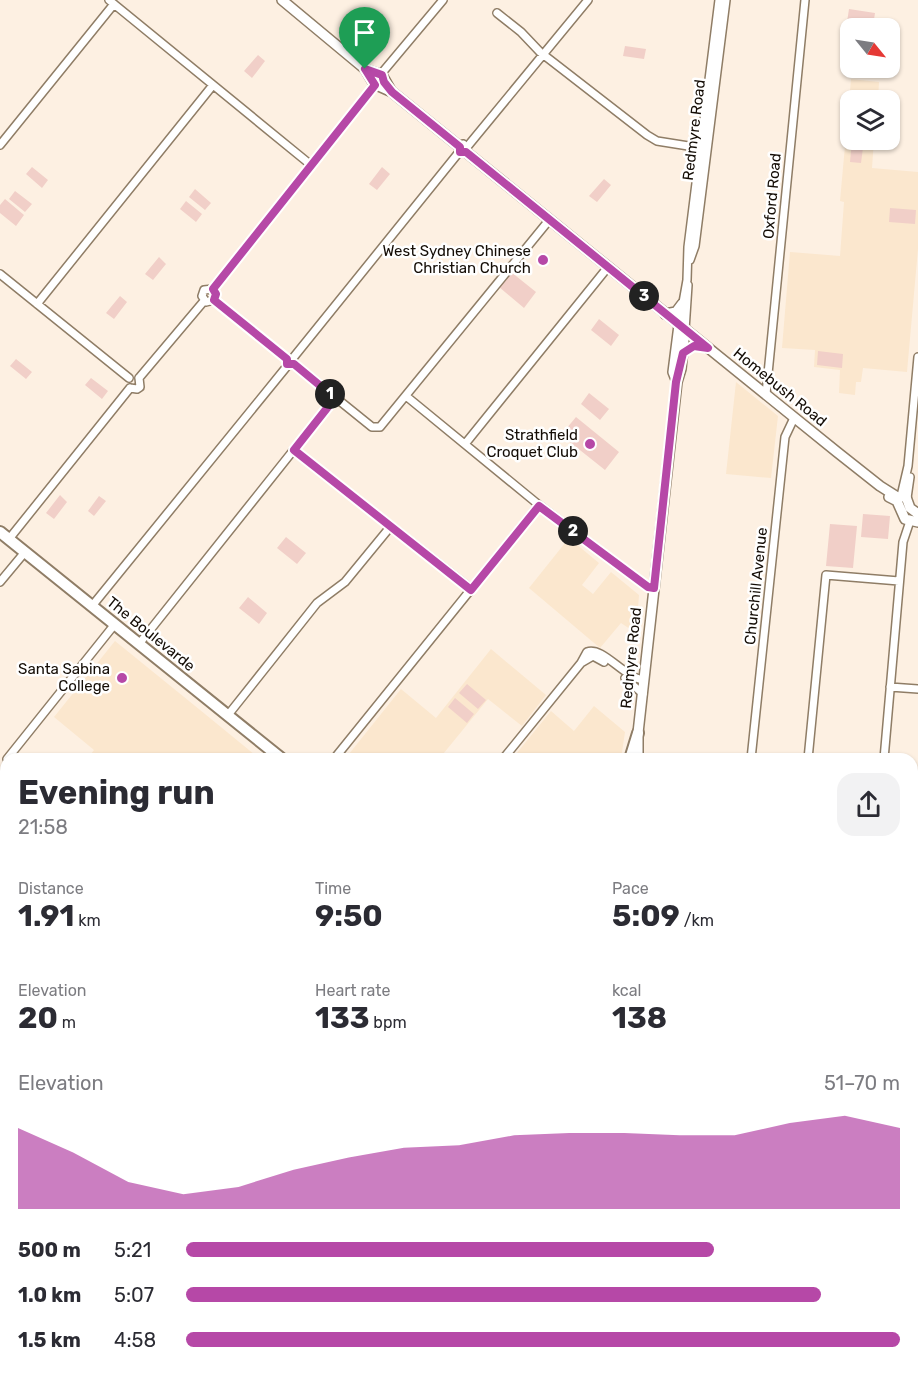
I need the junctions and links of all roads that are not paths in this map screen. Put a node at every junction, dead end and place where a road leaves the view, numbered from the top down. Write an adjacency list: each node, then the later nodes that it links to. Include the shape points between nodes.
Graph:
1 (443, 0): 10 (street)
2 (588, 0): 9 (street)
3 (719, 0): 13 (street, Redmyre Road)
4 (726, 0): 13 (street, Redmyre Road)
5 (805, 0): 35 (street, Oxford Road)
6 (111, 2): 11 (street); 12 (street)
7 (288, 2): 10 (main road, Homebush Road)
8 (497, 13): 9 (street)
9 (544, 54): 13 (street, via 657,141); 14 (street)
10 (378, 79): 14 (main road, Homebush Road); 15 (street)
11 (213, 85): 15 (street); 23 (street)
12 (0, 145)
13 (703, 148): 19 (street, Redmyre Road, via 687,247)
14 (463, 149): 16 (main road, Homebush Road); 30 (street)
15 (311, 165): 20 (street)
16 (550, 219): 17 (main road, Homebush Road); 36 (street)
17 (608, 267): 25 (main road, Homebush Road); 39 (street)
18 (0, 274): 23 (street)
19 (687, 280): 24 (street, Redmyre Road); 26 (street, Redmyre Road)
20 (213, 289): 21 (street); 22 (street, via 202,292)
21 (214, 300): 22 (street); 30 (street)
22 (204, 301): 32 (street)
23 (37, 304): 31 (street)
24 (682, 304): 25 (main road, via 676,312); 26 (street, Redmyre Road)
25 (665, 314): 26 (main road, Homebush Road)
26 (682, 327): 27 (main road, Homebush Road); 28 (main road, Redmyre Road); 33 (main road, Redmyre Road, via 673,372)
27 (708, 348): 28 (main road, via 694,346); 35 (main road, Homebush Road)
28 (683, 353): 33 (main road, Redmyre Road)
29 (918, 357): 41 (street, via 908,466)
30 (291, 361): 37 (street); 51 (street)
31 (129, 378): 32 (street); 34 (street)
32 (139, 378): 34 (street, via 138,388)
33 (676, 382): 49 (main road, Redmyre Road)
34 (130, 388): 45 (street)
35 (766, 394): 38 (main road, Homebush Road)
36 (406, 396): 37 (street, via 380,427 372,427); 39 (street)
37 (335, 398): 40 (street)
38 (794, 418): 41 (main road, Homebush Road, via 880,486 887,496); 66 (street, Churchill Avenue, via 785,437)
39 (465, 444): 42 (street)
40 (294, 450): 44 (street); 53 (street)
41 (901, 498): 43 (main road, Homebush Road)
42 (539, 506): 49 (street); 50 (street)
43 (913, 518): 47 (street, via 901,539)
44 (391, 526): 50 (street); 58 (street, via 345,582 317,603)
45 (4, 536): 46 (main road, The Boulevarde)
46 (25, 552): 48 (street); 51 (main road, The Boulevarde)
47 (899, 581): 56 (street); 67 (street, via 826,574)
48 (0, 582)
49 (654, 588): 55 (main road, Redmyre Road)
50 (471, 590): 62 (street)
51 (92, 606): 52 (main road, The Boulevarde)
52 (115, 624): 53 (main road, The Boulevarde); 60 (street)
53 (139, 644): 58 (main road, The Boulevarde)
54 (581, 663): 55 (street, via 596,656 632,683); 55 (street, via 587,652 594,651); 63 (street)
55 (644, 687): 59 (main road, Redmyre Road)
56 (890, 687): 57 (street); 68 (street)
57 (918, 689)
58 (228, 715): 61 (main road, The Boulevarde)
59 (638, 733): 64 (main road); 65 (main road, Redmyre Road)
60 (11, 753)
61 (275, 753)
62 (339, 753)
63 (508, 753)
64 (632, 753)
65 (638, 753)
66 (752, 753)
67 (809, 753)
68 (885, 753)

